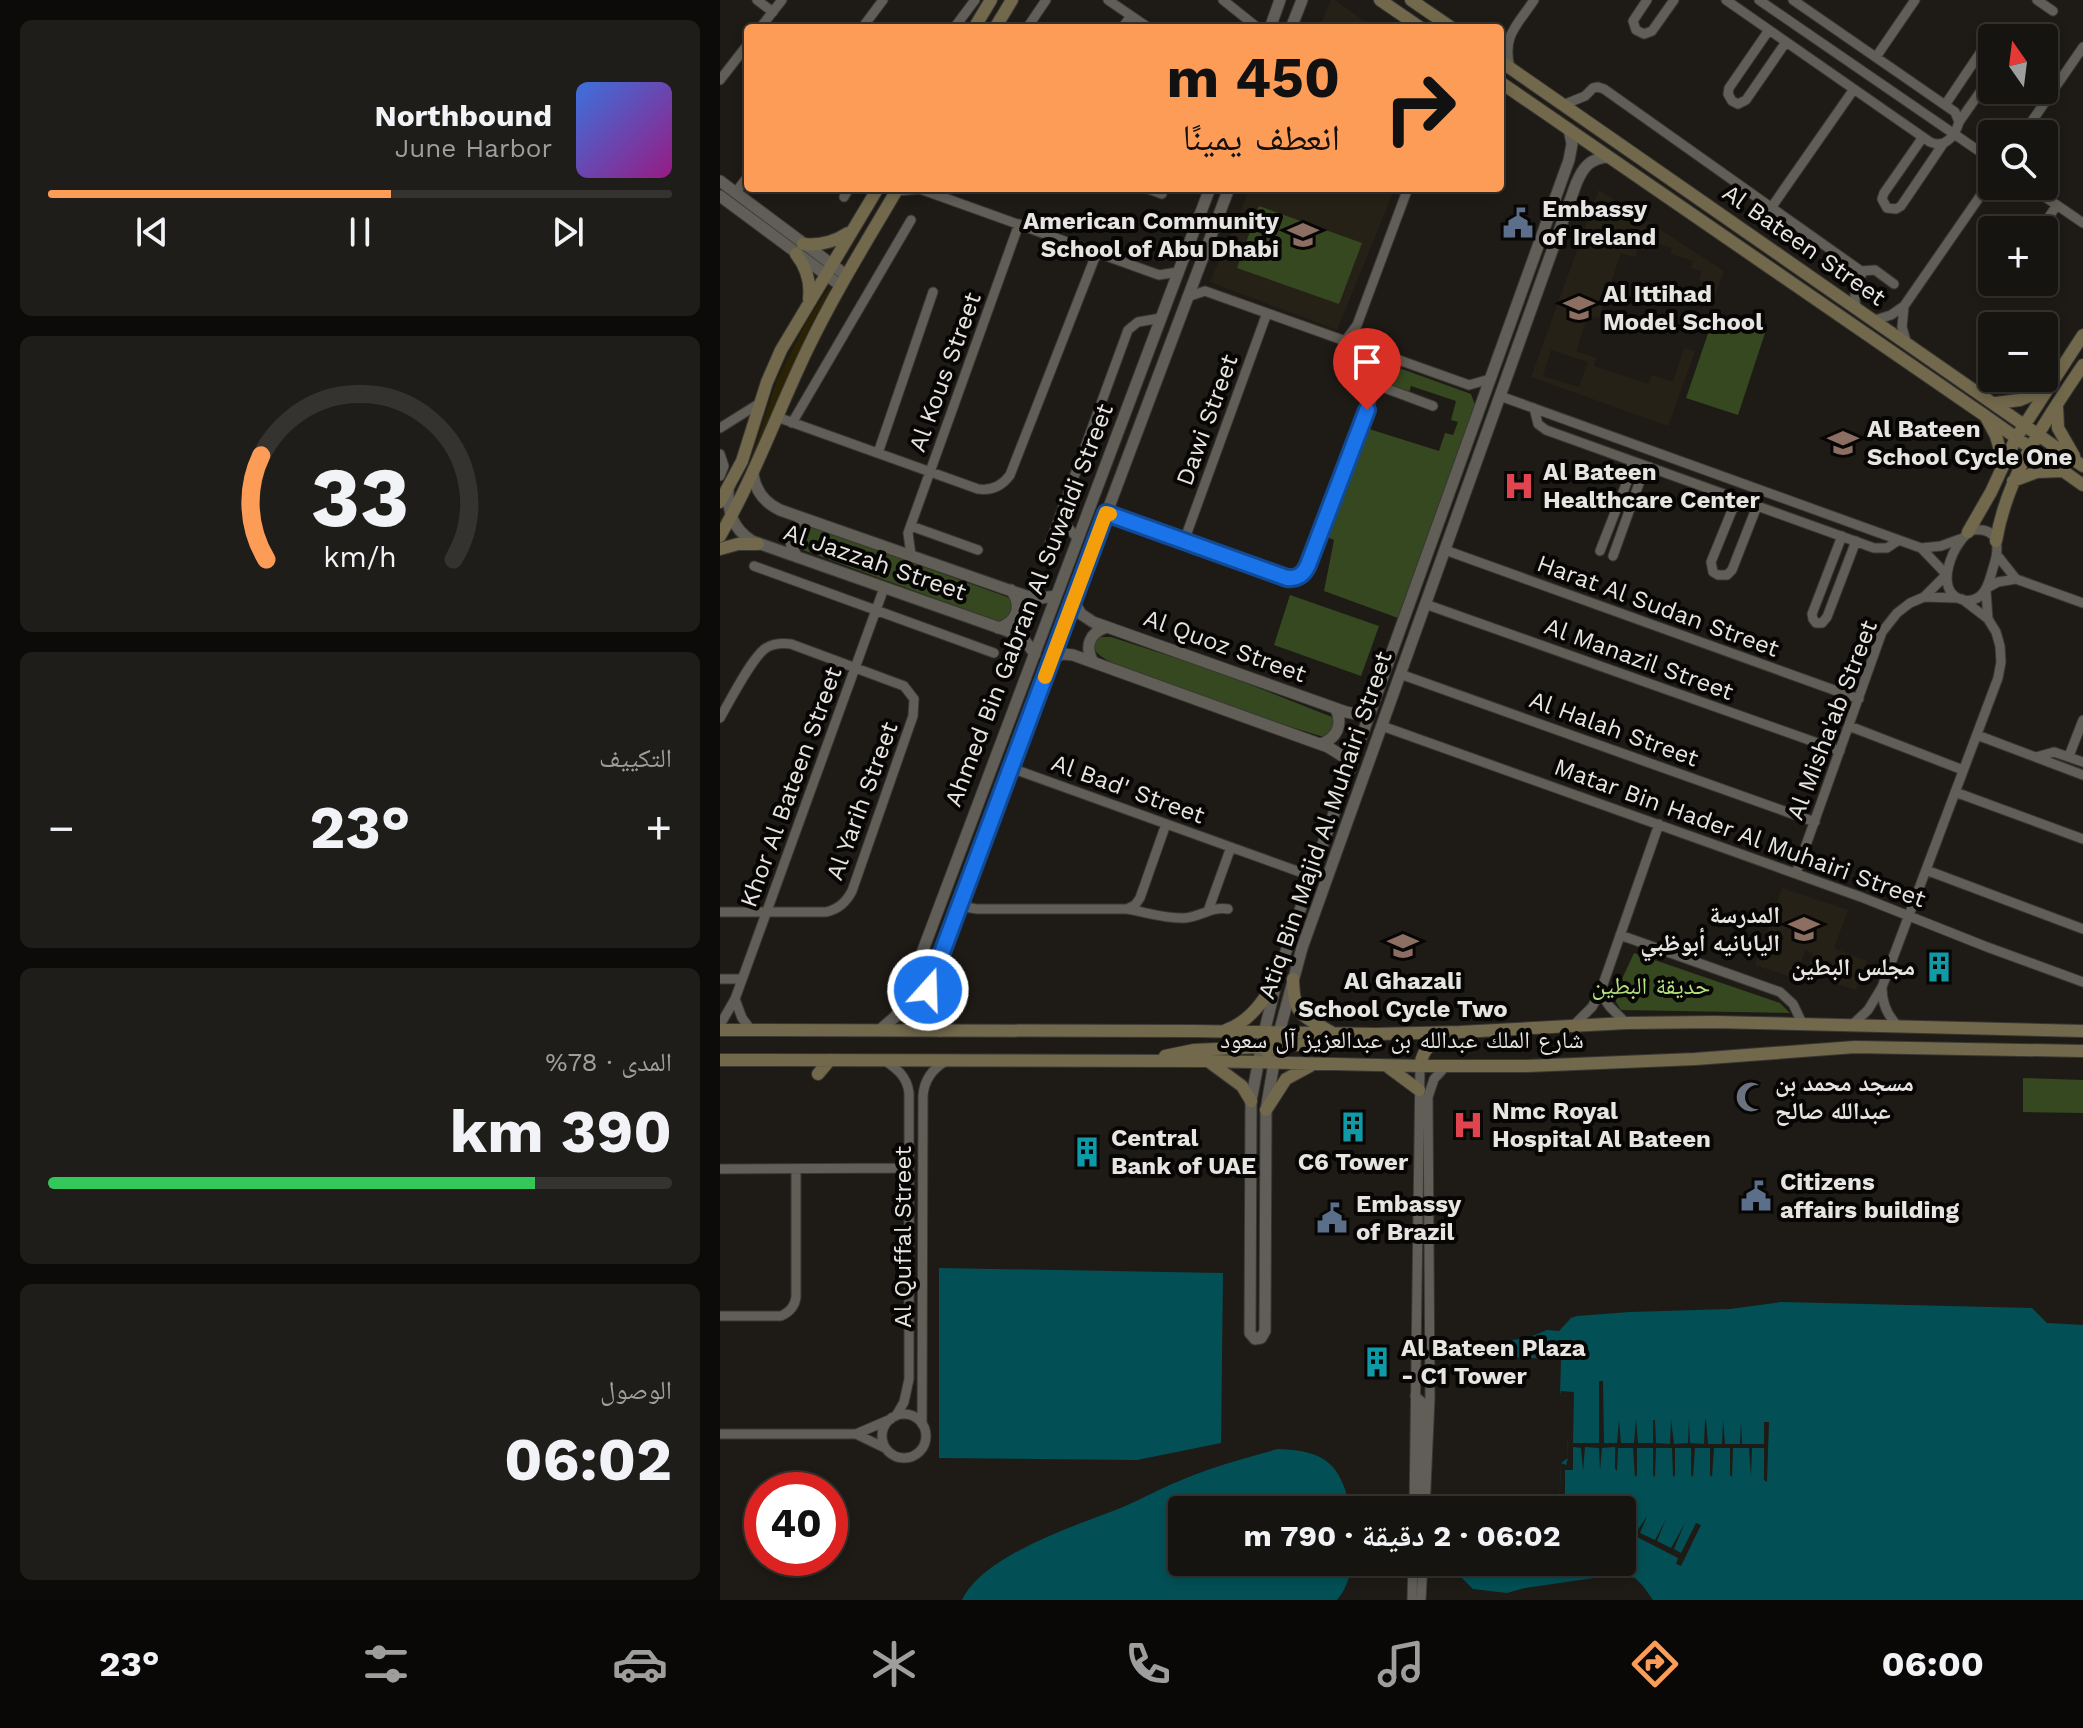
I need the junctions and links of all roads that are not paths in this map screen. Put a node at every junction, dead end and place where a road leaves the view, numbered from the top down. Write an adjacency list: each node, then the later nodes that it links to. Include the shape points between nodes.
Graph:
1 (757, 0): 25 (street)
2 (782, 0): 25 (street)
3 (883, 0): 28 (street)
4 (975, 0): 29 (street)
5 (991, 0): 30 (main road)
6 (1012, 0): 31 (main road)
7 (1046, 0): 32 (street)
8 (1108, 0): 26 (street)
9 (1223, 0): 35 (street)
10 (1280, 0): 36 (street)
11 (1380, 0): 38 (main road)
12 (1411, 0): 39 (main road)
13 (1534, 0): 42 (street)
14 (1647, 0): 15 (street, via 1633,21 1644,34 1652,31)
15 (1674, 0)
16 (1726, 0): 41 (street)
17 (1759, 0): 44 (street)
18 (1793, 0): 23 (street)
19 (1814, 0): 23 (street)
20 (1915, 0): 48 (street)
21 (2037, 0): 24 (street)
22 (1298, 3): 37 (street)
23 (1807, 10): 40 (street)
24 (2053, 11)
25 (773, 12): 27 (street)
26 (1131, 16): 33 (street); 34 (street)
27 (763, 24)
28 (865, 24)
29 (957, 24)
30 (976, 24)
31 (997, 24)
32 (1030, 24)
33 (1125, 24)
34 (1143, 24)
35 (1253, 24)
36 (1271, 24)
37 (1292, 24)
38 (1415, 24)
39 (1446, 24)
40 (1833, 28): 44 (street); 48 (street)
41 (1769, 30): 43 (street); 43 (street, via 1729,88 1732,101 1746,100)
42 (1504, 40): 50 (street)
43 (1786, 42): 51 (street)
44 (1822, 44): 49 (street)
45 (2083, 47): 60 (street)
46 (744, 49): 52 (street)
47 (1978, 56): 58 (street)
48 (1876, 57): 58 (street)
49 (1846, 60): 51 (street); 63 (street)
50 (1505, 65): 57 (main road, Al Bateen Street)
51 (1836, 77): 54 (street)
52 (720, 80)
53 (1504, 85): 62 (main road, Al Bateen Street)
54 (1854, 89): 64 (street); 85 (street)
55 (1978, 95): 61 (street)
56 (1585, 96): 57 (street); 59 (street); 85 (street, via 1596,87 1604,89)
57 (1563, 105): 59 (main road, Al Bateen Street)
58 (1945, 105): 61 (street)
59 (1582, 119): 105 (main road, Al Bateen Street)
60 (2033, 120)
61 (1959, 122): 63 (street)
62 (1569, 129): 67 (main road, Al Bateen Street); 68 (street, Atiq Bin Majid Al Muhairi Street, via 1571,149)
63 (1955, 135): 65 (street); 66 (street)
64 (1923, 137): 65 (street); 65 (street, via 1884,193 1887,208 1901,206)
65 (1943, 144)
66 (1978, 151)
67 (1609, 157): 71 (street, Atiq Bin Majid Al Muhairi Street, via 1590,162); 133 (main road, Al Bateen Street)
68 (1563, 177): 71 (street); 121 (street, Atiq Bin Majid Al Muhairi Street)
69 (720, 181): 72 (street)
70 (744, 181): 72 (street)
71 (1576, 184): 126 (street, Atiq Bin Majid Al Muhairi Street)
72 (736, 192): 91 (street)
73 (876, 192): 90 (main road)
74 (896, 192): 99 (main road)
75 (932, 192): 89 (street)
76 (1157, 192): 80 (street)
77 (1208, 192): 93 (street, Ahmed Bin Gabran Al Suwaidi Street)
78 (1227, 192): 95 (street, Ahmed Bin Gabran Al Suwaidi Street)
79 (1407, 192): 113 (street)
80 (1162, 194)
81 (720, 196): 91 (street)
82 (1978, 199): 108 (street)
83 (2050, 200): 84 (street)
84 (2057, 205): 86 (street); 88 (street)
85 (1771, 208): 97 (street)
86 (2050, 216)
87 (911, 220): 135 (street)
88 (2083, 223)
89 (1019, 224): 92 (street); 150 (street, Al Kous Street)
90 (854, 228): 91 (main road, via 831,242); 94 (main road)
91 (800, 249): 94 (street); 107 (main road, via 808,277)
92 (1097, 252): 98 (street); 150 (street, via 1007,479 983,490)
93 (1183, 259): 95 (street, via 1192,258); 96 (street, Ahmed Bin Gabran Al Suwaidi Street)
94 (828, 270): 99 (street); 107 (main road)
95 (1198, 270): 103 (street); 106 (street, Ahmed Bin Gabran Al Suwaidi Street)
96 (1178, 272): 98 (street); 102 (street, Ahmed Bin Gabran Al Suwaidi Street)
97 (1863, 272): 100 (street); 101 (street, via 1875,270)
98 (1159, 275): 102 (street)
99 (843, 280): 134 (main road)
100 (1856, 283): 105 (street); 109 (street)
101 (1894, 284)
102 (1171, 291): 111 (street, Ahmed Bin Gabran Al Suwaidi Street)
103 (1205, 291): 106 (street); 110 (street)
104 (933, 292): 143 (street)
105 (1834, 292): 109 (main road, Al Bateen Street)
106 (1187, 297): 141 (street, Ahmed Bin Gabran Al Suwaidi Street)
107 (807, 306): 127 (main road, via 781,350)
108 (1904, 306): 112 (street); 116 (street)
109 (1856, 307): 112 (main road, Al Bateen Street)
110 (1267, 313): 115 (street); 173 (street, Dawi Street)
111 (1161, 318): 140 (street, Ahmed Bin Gabran Al Suwaidi Street); 162 (street, via 1138,322 1128,330)
112 (1875, 320): 116 (main road, Al Bateen Street)
113 (1357, 325): 115 (street); 117 (street)
114 (2083, 335): 120 (main road)
115 (1345, 341): 117 (street)
116 (1906, 341): 128 (main road, Al Bateen Street)
117 (1357, 345): 118 (street)
118 (1388, 356): 122 (street); 123 (street)
119 (2083, 366): 129 (main road)
120 (2058, 371)
121 (1490, 379): 123 (street); 130 (street, Atiq Bin Majid Al Muhairi Street)
122 (1377, 385): 131 (street); 173 (street, via 1302,574 1287,578)
123 (1469, 385): 130 (street)
124 (2039, 392): 128 (main road)
125 (2044, 392): 136 (main road)
126 (1500, 396): 132 (street); 181 (street, Atiq Bin Majid Al Muhairi Street)
127 (760, 403): 137 (street); 156 (main road)
128 (1995, 403): 136 (main road, Al Bateen Street)
129 (2057, 403): 138 (main road); 147 (main road, via 2058,428)
130 (1481, 405): 193 (street, Atiq Bin Majid Al Muhairi Street)
131 (1433, 406)
132 (1534, 408): 145 (street, via 1543,429); 172 (street)
133 (1984, 415): 139 (main road, Al Bateen Street); 146 (main road)
134 (777, 417): 135 (street); 151 (main road)
135 (792, 423): 143 (street)
136 (2024, 424): 138 (main road, Al Bateen Street); 139 (main road)
137 (720, 428)
138 (2038, 434): 142 (main road); 147 (main road, Al Bateen Street)
139 (2016, 438): 142 (main road, Al Bateen Street); 146 (main road)
140 (1115, 440): 141 (street); 153 (street, Ahmed Bin Gabran Al Suwaidi Street)
141 (1131, 447): 157 (street, Ahmed Bin Gabran Al Suwaidi Street)
142 (2030, 448): 149 (main road, Al Bateen Street); 154 (main road)
143 (878, 453): 150 (street)
144 (720, 454): 152 (street)
145 (1632, 461): 148 (street); 164 (street)
146 (2004, 464): 170 (main road)
147 (2080, 464)
148 (1650, 467): 158 (street); 166 (street)
149 (2062, 471): 154 (main road, via 2037,472); 155 (main road, Al Bateen Street)
150 (930, 472): 167 (street, Al Kous Street)
151 (753, 475): 163 (main road); 165 (street, Al Jazzah Street, via 768,503)
152 (720, 476)
153 (1100, 481): 157 (street, via 1109,481); 171 (street, Ahmed Bin Gabran Al Suwaidi Street)
154 (2013, 481): 175 (main road)
155 (2083, 485)
156 (728, 489): 159 (main road); 163 (street)
157 (1116, 489): 161 (street, Ahmed Bin Gabran Al Suwaidi Street)
158 (1737, 498): 160 (street); 160 (street, via 1711,562 1718,575 1732,570)
159 (720, 502)
160 (1757, 506): 169 (street)
161 (1106, 513): 173 (street); 201 (street, Ahmed Bin Gabran Al Suwaidi Street)
162 (1059, 517): 171 (street); 185 (street)
163 (731, 518): 168 (main road); 176 (street, Al Jazzah Street)
164 (1613, 519): 166 (street); 182 (street)
165 (811, 521): 177 (street, Al Jazzah Street); 187 (street, via 793,532 791,545)
166 (1625, 524): 186 (street)
167 (909, 529): 177 (street); 180 (street); 183 (street, Al Kous Street)
168 (720, 536)
169 (1842, 536): 174 (street); 188 (street)
170 (1964, 536): 175 (street, via 1982,530); 178 (street); 191 (street)
171 (1078, 539): 198 (street, Ahmed Bin Gabran Al Suwaidi Street)
172 (1899, 540): 174 (street, via 1880,549); 178 (street)
173 (1184, 541)
174 (1856, 541): 190 (street)
175 (1996, 541): 184 (street)
176 (758, 544): 179 (main road); 187 (street, Al Jazzah Street)
177 (890, 548): 183 (street, Al Jazzah Street)
178 (1921, 548): 191 (street)
179 (720, 549)
180 (978, 550)
181 (1445, 550): 195 (street, Atiq Bin Majid Al Muhairi Street); 216 (street, Harat Al Sudan Street)
182 (1600, 551)
183 (911, 555): 197 (street, Al Jazzah Street)
184 (1997, 555): 192 (street); 196 (street)
185 (1045, 556)
186 (1613, 556)
187 (797, 557): 194 (street, Al Jazzah Street)
188 (1831, 565): 190 (street); 190 (street, via 1812,614 1816,623 1826,620)
189 (754, 566): 204 (street)
190 (1845, 571)
191 (1946, 574): 199 (street, Al Misha'ab Street); 200 (street, via 1948,588)
192 (2016, 579): 196 (street); 202 (street)
193 (1417, 582): 195 (street); 206 (street, Atiq Bin Majid Al Muhairi Street)
194 (884, 588): 204 (street, Khor Al Bateen Street); 208 (street, Al Jazzah Street)
195 (1431, 588): 203 (street, Atiq Bin Majid Al Muhairi Street)
196 (1987, 589): 200 (street, via 1975,599); 205 (street)
197 (1011, 590): 198 (street, Al Jazzah Street, via 1036,598); 208 (street, via 1016,615)
198 (1056, 596): 211 (street, Ahmed Bin Gabran Al Suwaidi Street)
199 (1924, 597): 200 (street); 216 (street, Al Misha'ab Street, via 1903,607 1886,625)
200 (1960, 598): 205 (street)
201 (1073, 601): 207 (street, Al Quoz Street, via 1085,617); 212 (street, Ahmed Bin Gabran Al Suwaidi Street)
202 (2083, 603)
203 (1425, 604): 209 (street, Atiq Bin Majid Al Muhairi Street); 225 (street, Al Manazil Street)
204 (876, 610): 210 (street); 214 (street, Khor Al Bateen Street)
205 (1988, 619): 223 (street, via 2001,662)
206 (1402, 625): 209 (street); 218 (street, Atiq Bin Majid Al Muhairi Street)
207 (1108, 627): 213 (street, via 1091,638 1088,651); 217 (street, Al Quoz Street)
208 (998, 628): 211 (street, Al Jazzah Street, via 1021,637)
209 (1416, 631): 215 (street, Atiq Bin Majid Al Muhairi Street)
210 (994, 653)
211 (1035, 654): 266 (street, Ahmed Bin Gabran Al Suwaidi Street, via 901,1007)
212 (1052, 658): 213 (street, via 1067,654); 230 (street, Ahmed Bin Gabran Al Suwaidi Street)
213 (1093, 662): 224 (street, via 1250,725)
214 (855, 669): 219 (street, Al Yarih Street, via 791,644 772,645 759,653); 247 (street, Khor Al Bateen Street); 247 (street, Al Yarih Street, via 904,686 915,710 852,891 831,911)
215 (1400, 674): 221 (street, Atiq Bin Majid Al Muhairi Street); 234 (street, Al Halah Street)
216 (1859, 699): 222 (street, Al Misha'ab Street)
217 (1336, 709): 218 (street, Al Quoz Street, via 1356,714); 224 (street, via 1337,732)
218 (1371, 709): 229 (street, Atiq Bin Majid Al Muhairi Street)
219 (720, 718)
220 (2083, 720): 226 (street)
221 (1382, 726): 236 (street, Matar Bin Hader Al Muhairi Street); 254 (street, Atiq Bin Majid Al Muhairi Street)
222 (1849, 726): 225 (street, Al Misha'ab Street); 231 (street)
223 (1977, 735): 227 (street); 231 (street)
224 (1321, 744): 229 (street, via 1339,753)
225 (1840, 751): 234 (street, Al Misha'ab Street)
226 (2069, 756): 227 (street, via 2054,752); 228 (street)
227 (2036, 757): 232 (street)
228 (2083, 762)
229 (1350, 767): 241 (street, Atiq Bin Majid Al Muhairi Street)
230 (1011, 768): 235 (street, Al Bad' Street); 242 (street, Ahmed Bin Gabran Al Suwaidi Street)
231 (1963, 770): 233 (street)
232 (2083, 775)
233 (1955, 792): 237 (street); 239 (street)
234 (1815, 822): 240 (street, Al Misha'ab Street)
235 (1166, 824): 238 (street, Al Bad' Street); 243 (street, via 1140,898)
236 (1659, 824): 240 (street, Matar Bin Hader Al Muhairi Street); 250 (street)
237 (2083, 839)
238 (1231, 847): 241 (street, Al Bad' Street); 245 (street)
239 (1926, 870): 248 (street); 249 (street)
240 (1796, 873): 248 (street, Matar Bin Hader Al Muhairi Street)
241 (1311, 876): 251 (street, Atiq Bin Majid Al Muhairi Street)
242 (959, 906): 243 (street); 267 (street, Ahmed Bin Gabran Al Suwaidi Street, via 926,995 929,1018)
243 (1127, 909): 245 (street, via 1182,918)
244 (1228, 909): 245 (street)
245 (1208, 911)
246 (720, 912): 247 (street, Al Yarih Street)
247 (766, 913): 253 (street, Khor Al Bateen Street)
248 (1908, 915): 255 (street, Matar Bin Hader Al Muhairi Street); 256 (street)
249 (2083, 929)
250 (1620, 935): 257 (street); 261 (street, via 1776,990 1791,1002)
251 (1279, 972): 269 (main road, via 1249,1017); 271 (street, Atiq Bin Majid Al Muhairi Street)
252 (720, 979): 253 (street)
253 (742, 979): 258 (street, Khor Al Bateen Street)
254 (1293, 979): 272 (main road, via 1296,1008); 274 (street, Atiq Bin Majid Al Muhairi Street)
255 (2083, 982)
256 (1882, 987): 262 (street); 263 (street, via 1886,1011)
257 (1600, 993): 259 (street); 260 (street)
258 (735, 999): 264 (street, Khor Al Bateen Street); 265 (street)
259 (1626, 1023): 260 (main road, شارع الملك عبدالله بن عبدالعزيز آل سعود); 261 (main road, شارع الملك عبدالله بن عبدالعزيز آل سعود)
260 (1574, 1025): 270 (main road, شارع الملك عبدالله بن عبدالعزيز آل سعود)
261 (1803, 1025): 262 (main road, شارع الملك عبدالله بن عبدالعزيز آل سعود)
262 (1851, 1026): 263 (main road, شارع الملك عبدالله بن عبدالعزيز آل سعود)
263 (1899, 1027): 268 (main road, شارع الملك عبدالله بن عبدالعزيز آل سعود)
264 (720, 1028): 265 (main road, شارع الملك عبدالله بن عبدالعزيز آل سعود)
265 (751, 1030): 266 (main road, شارع الملك عبدالله بن عبدالعزيز آل سعود)
266 (880, 1030): 267 (main road, شارع الملك عبدالله بن عبدالعزيز آل سعود)
267 (941, 1031): 269 (main road, شارع الملك عبدالله بن عبدالعزيز آل سعود)
268 (2083, 1031)
269 (1219, 1032): 271 (main road, شارع الملك عبدالله بن عبدالعزيز آل سعود)
270 (1460, 1032): 273 (main road, شارع الملك عبدالله بن عبدالعزيز آل سعود); 287 (main road, via 1428,1047)
271 (1264, 1033): 274 (main road, شارع الملك عبدالله بن عبدالعزيز آل سعود); 275 (street, Atiq Bin Majid Al Muhairi Street)
272 (1333, 1034): 273 (main road, شارع الملك عبدالله بن عبدالعزيز آل سعود); 274 (main road, شارع الملك عبدالله بن عبدالعزيز آل سعود)
273 (1376, 1034): 274 (main road, via 1341,1044)
274 (1278, 1039): 275 (main road); 283 (main road); 284 (street, Atiq Bin Majid Al Muhairi Street)
275 (1261, 1047): 281 (main road, via 1194,1050); 283 (street, Atiq Bin Majid Al Muhairi Street)
276 (2083, 1051): 288 (main road, شارع الملك عبدالله بن عبدالعزيز آل سعود, via 1855,1047 1695,1059)
277 (720, 1060): 278 (main road, شارع الملك عبدالله بن عبدالعزيز آل سعود)
278 (830, 1060): 279 (main road, شارع الملك عبدالله بن عبدالعزيز آل سعود); 289 (main road)
279 (884, 1060): 280 (main road, شارع الملك عبدالله بن عبدالعزيز آل سعود); 291 (street, Al Quffal Street, via 905,1078)
280 (948, 1060): 281 (main road, شارع الملك عبدالله بن عبدالعزيز آل سعود); 292 (street, Al Quffal Street, via 928,1079)
281 (1150, 1061): 282 (main road, شارع الملك عبدالله بن عبدالعزيز آل سعود)
282 (1208, 1061): 283 (main road, شارع الملك عبدالله بن عبدالعزيز آل سعود); 293 (main road, via 1242,1086)
283 (1258, 1062): 284 (main road, شارع الملك عبدالله بن عبدالعزيز آل سعود); 293 (street, Atiq Bin Majid Al Muhairi Street)
284 (1273, 1063): 285 (main road, شارع الملك عبدالله بن عبدالعزيز آل سعود); 294 (street, Atiq Bin Majid Al Muhairi Street)
285 (1317, 1064): 286 (main road, شارع الملك عبدالله بن عبدالعزيز آل سعود); 294 (main road, via 1286,1079)
286 (1385, 1065): 287 (main road, شارع الملك عبدالله بن عبدالعزيز آل سعود); 290 (main road)
287 (1420, 1066): 288 (main road, شارع الملك عبدالله بن عبدالعزيز آل سعود); 290 (street)
288 (1446, 1066): 307 (street, via 1428,1097 1430,1398)
289 (818, 1074)
290 (1419, 1090): 299 (street)
291 (909, 1097): 292 (street); 295 (street, Al Quffal Street)
292 (923, 1100): 301 (street, Al Quffal Street)
293 (1251, 1101): 294 (street, Atiq Bin Majid Al Muhairi Street, via 1250,1333 1258,1339 1265,1331)
294 (1266, 1110)
295 (909, 1168): 297 (street); 300 (street, Al Quffal Street, via 909,1379)
296 (720, 1169): 297 (street)
297 (796, 1169): 298 (street, via 794,1305 781,1316)
298 (720, 1316)
299 (1415, 1396): 305 (street); 306 (street, via 1423,1408)
300 (893, 1417): 301 (street, via 908,1415); 303 (street); 304 (street, via 882,1433)
301 (922, 1424): 304 (street, via 925,1442 915,1455 899,1458)
302 (720, 1434): 303 (street)
303 (856, 1434): 304 (street)
304 (886, 1449)
305 (1414, 1496)
306 (1423, 1496)
307 (1424, 1496)
308 (1413, 1576): 310 (street)
309 (1422, 1576): 311 (street)
310 (1412, 1600)
311 (1421, 1600)

